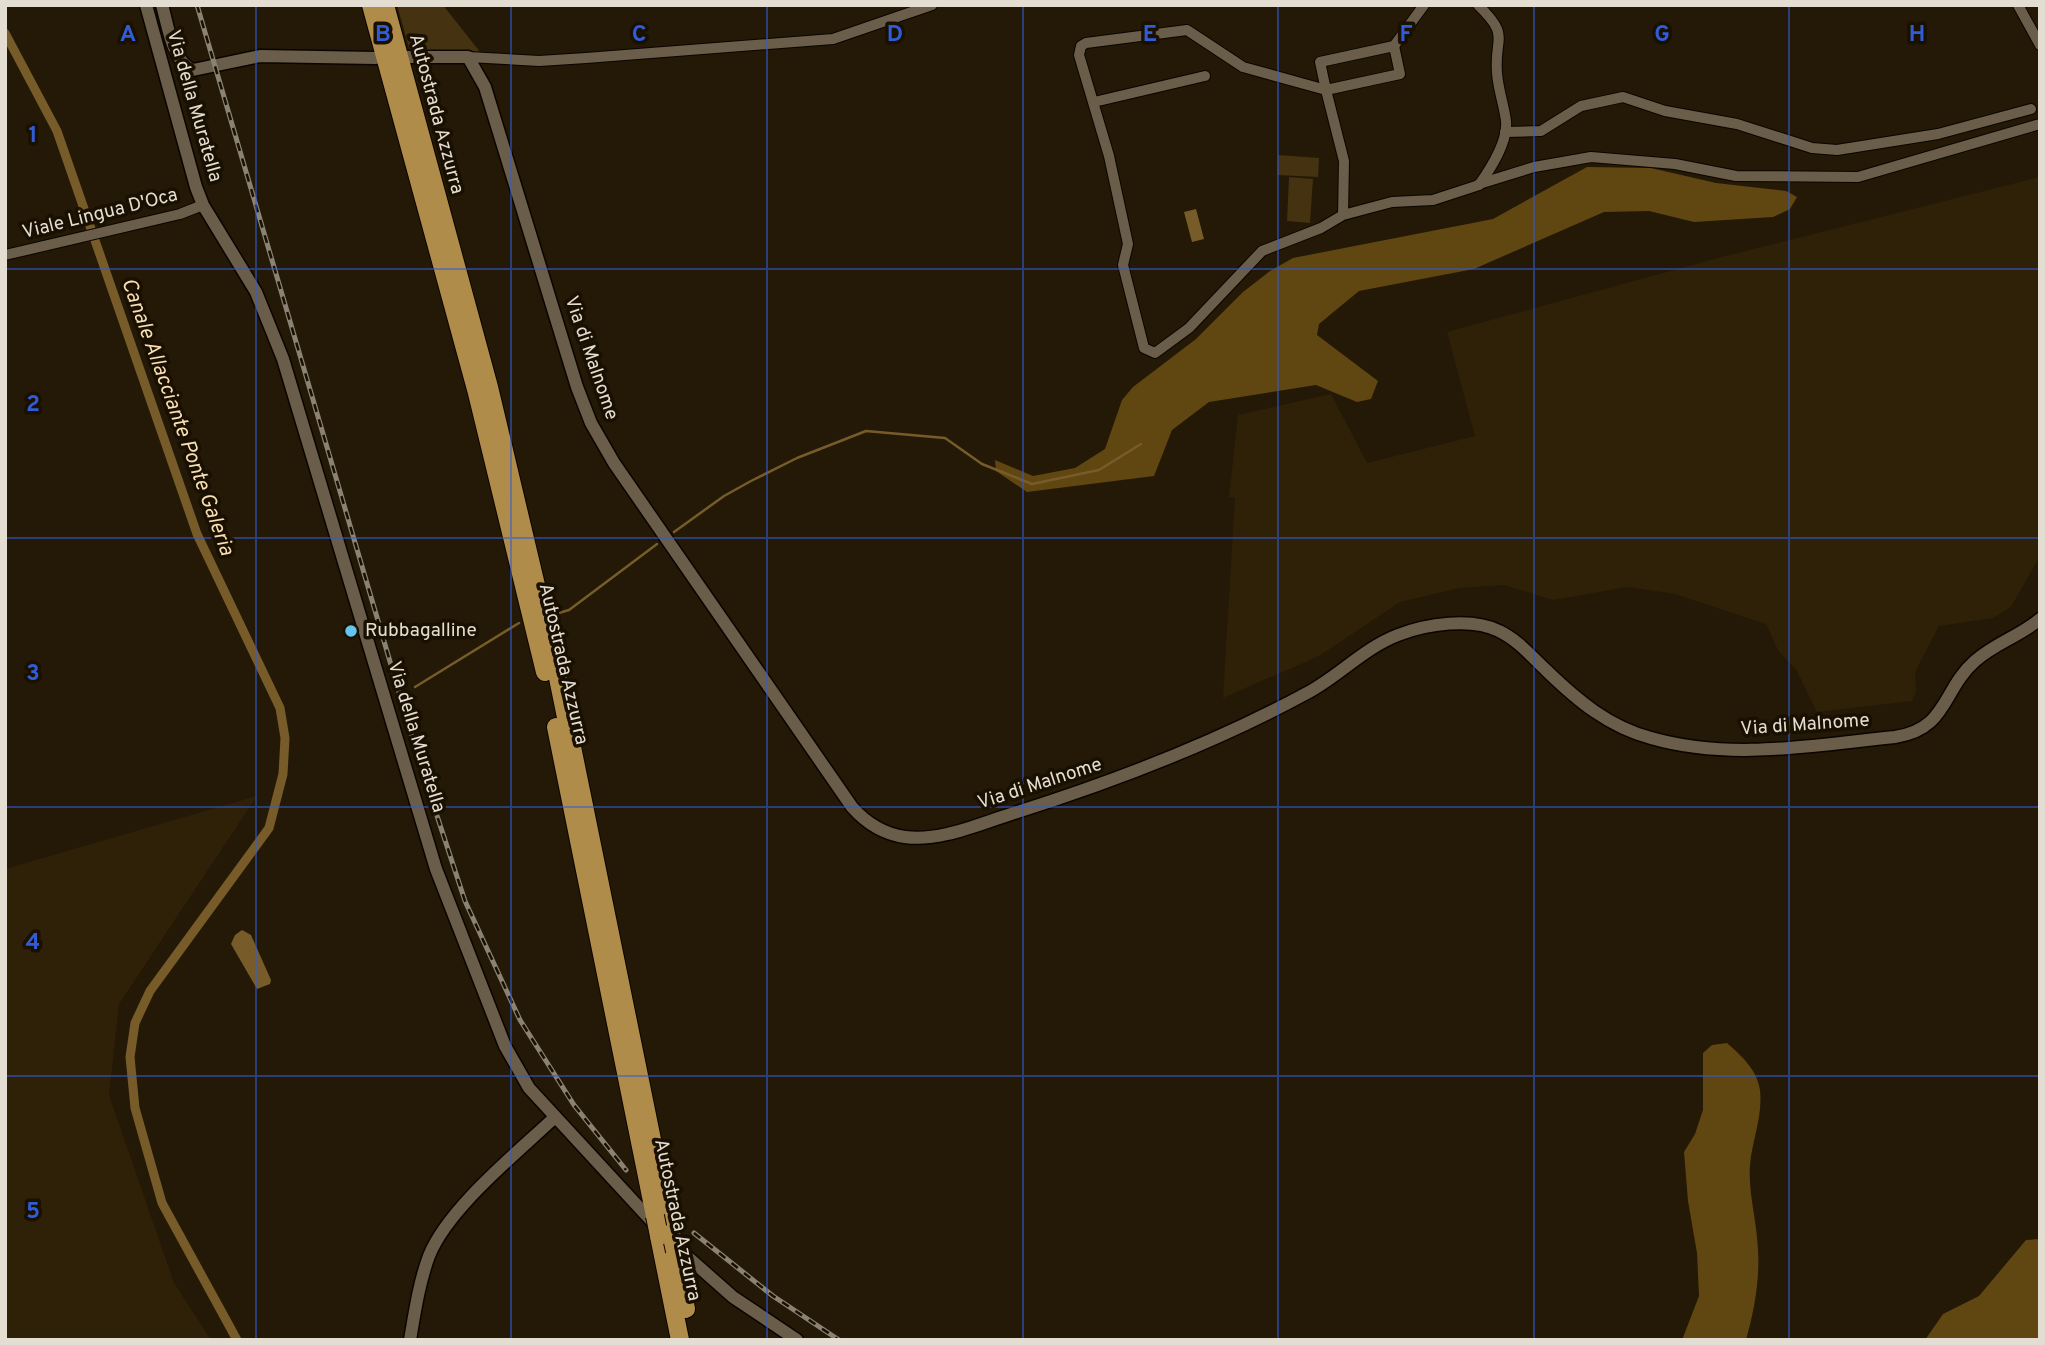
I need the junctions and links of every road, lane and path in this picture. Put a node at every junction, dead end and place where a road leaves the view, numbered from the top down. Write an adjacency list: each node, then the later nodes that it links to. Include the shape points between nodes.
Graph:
1 (146, 5): 21 (street, Via della Muratella)
2 (162, 5): 13 (street, via 180,60 193,70 260,56)
3 (371, 5): 26 (highway, Autostrada Azzurra, bridge, via 477,393 547,683 655,1216)
4 (385, 5): 26 (highway, Autostrada Azzurra, via 489,387 558,678)
5 (932, 5): 12 (street, via 832,38 563,60)
6 (1424, 5): 10 (street)
7 (1478, 5): 19 (street, via 1500,34 1497,70)
8 (2018, 5): 9 (street)
9 (2040, 45)
10 (1394, 46): 15 (street, via 1400,74); 15 (street, via 1320,62)
11 (406, 57): 12 (street)
12 (468, 57): 24 (street, Via di Malnome, via 485,88 577,387 597,434 852,807 886,833 911,837 960,830 1095,787 1208,743 1313,690 1385,641 1416,630 1470,624 1490,627 1518,643 1585,706 1620,727 1672,743 1752,750 1916,732 1938,716 1976,660)
13 (376, 58)
14 (1205, 76): 16 (street)
15 (1326, 90): 16 (street, via 1245,68 1199,36 1180,29 1082,44 1079,55); 22 (street, via 1344,161)
16 (1094, 102): 22 (street, via 1128,244 1123,265 1144,348 1149,352 1159,351 1184,332 1257,254)
17 (2031, 109): 19 (street, via 1938,134 1838,150 1812,148 1737,124 1665,111 1623,97 1581,106 1545,130)
18 (2040, 124): 20 (street, via 1858,177 1736,176 1675,164 1591,157 1534,167)
19 (1505, 132): 20 (street)
20 (1479, 185): 22 (street, via 1426,201 1392,202)
21 (203, 205): 23 (street, Viale Lingua D'Oca); 25 (street, Via della Muratella, via 271,324 436,869 515,1069)
22 (1343, 215)
23 (5, 255)
24 (2040, 619)
25 (555, 1117): 27 (street, via 447,1224 430,1254); 30 (street, Via della Muratella, via 692,1261 745,1306)
26 (668, 1240): 28 (highway, Autostrada Azzurra); 29 (highway, Autostrada Azzurra)
27 (410, 1340)
28 (680, 1340)
29 (692, 1340)
30 (797, 1340)

